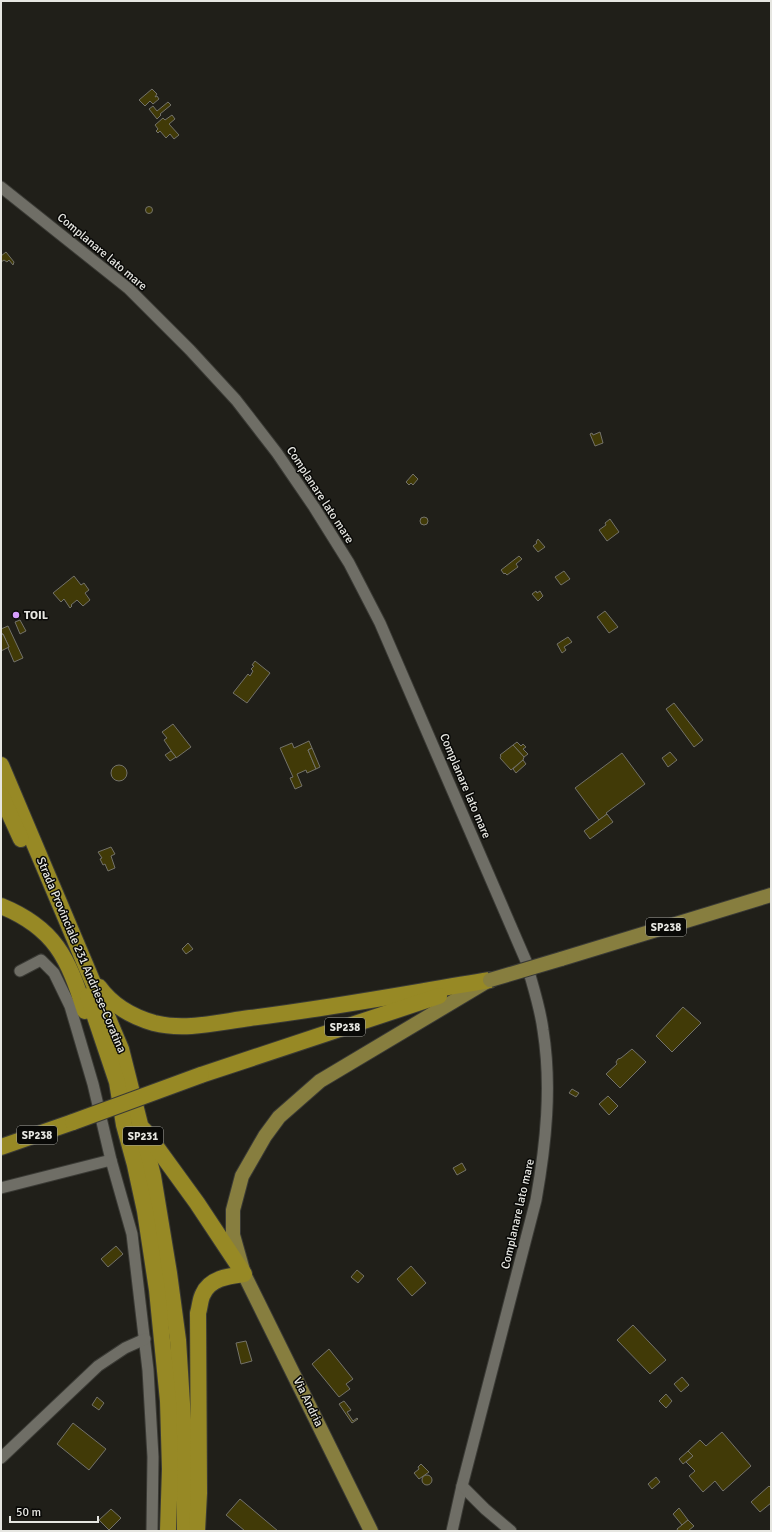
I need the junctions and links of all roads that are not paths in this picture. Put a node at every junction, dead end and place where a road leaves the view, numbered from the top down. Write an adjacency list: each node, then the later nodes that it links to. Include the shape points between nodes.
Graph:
1 (1, 187): 17 (street, Complanare lato mare, via 129,289 236,400 277,452 349,563 380,624 526,961 539,1006 546,1054 548,1104 544,1153 535,1208)
2 (1, 765): 6 (highway, Strada Provinciale 231 Andriese-Coratina / SP231)
3 (1, 795): 9 (highway, Strada Provinciale 231 Andriese-Coratina / SP231, via 73,955)
4 (771, 894): 8 (main road, SP238, bridge)
5 (1, 906): 9 (highway, via 37,926 53,941 65,960 79,993 99,1055)
6 (70, 928): 8 (highway, via 100,988 115,1004 133,1016 154,1023 176,1026 297,1012); 10 (highway, Strada Provinciale 231 Andriese-Coratina / SP231, via 121,1049)
7 (20, 971): 12 (street, via 41,960 54,973 70,1006 93,1084)
8 (490, 980): 11 (highway, SP238, bridge, via 201,1075); 14 (main road, Via Andria, via 320,1081 279,1117 261,1141 242,1176 233,1210 233,1235)
9 (112, 1067): 19 (highway, Strada Provinciale 231 Andriese-Coratina / SP231, via 145,1211 157,1290 168,1402)
10 (140, 1123): 14 (highway); 20 (highway, Strada Provinciale 231 Andriese-Coratina / SP231, via 153,1176 178,1340 185,1452)
11 (1, 1147)
12 (111, 1160): 13 (street); 15 (street, via 132,1234)
13 (1, 1188)
14 (244, 1274): 21 (highway, via 225,1277 212,1283 203,1294 198,1313); 22 (main road, Via Andria)
15 (145, 1339): 16 (street, via 125,1348 98,1366); 18 (street, via 153,1457)
16 (1, 1458)
17 (462, 1486): 23 (street, Complanare lato mare); 24 (street)
18 (152, 1531)
19 (168, 1531)
20 (185, 1531)
21 (197, 1531)
22 (371, 1531)
23 (452, 1531)
24 (511, 1531)

